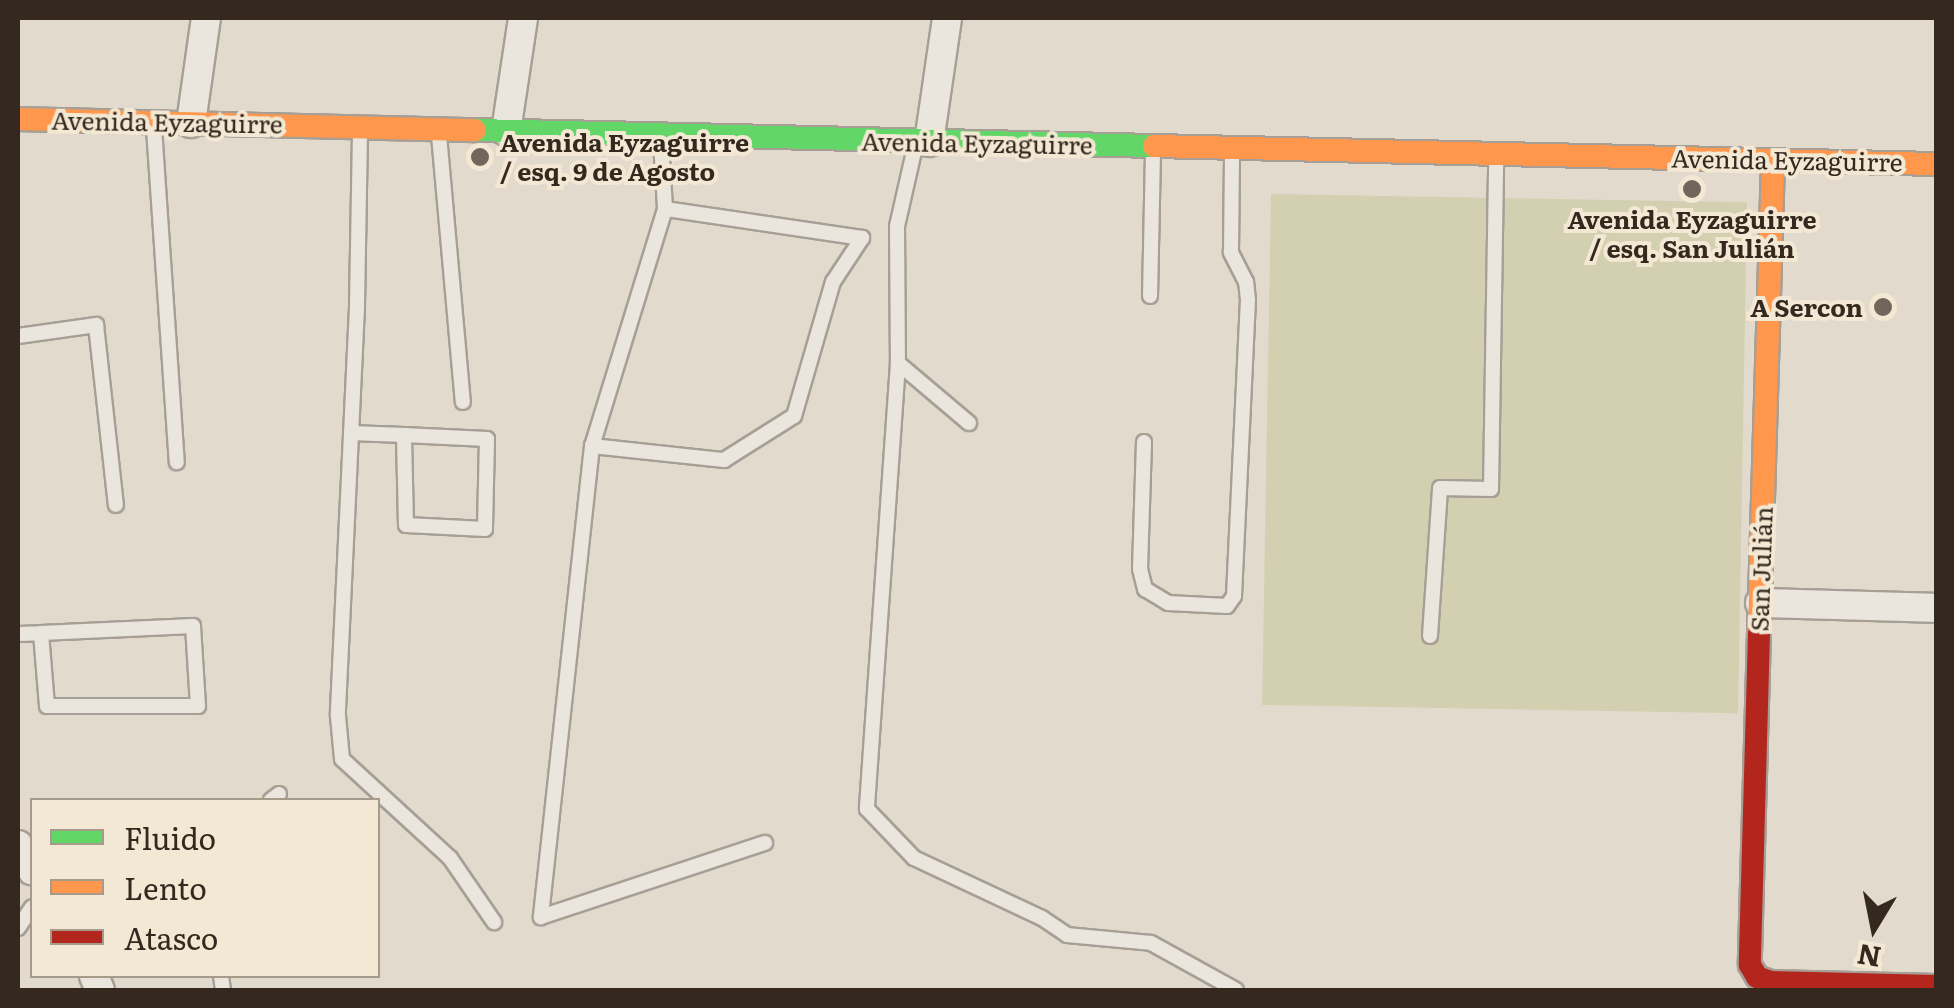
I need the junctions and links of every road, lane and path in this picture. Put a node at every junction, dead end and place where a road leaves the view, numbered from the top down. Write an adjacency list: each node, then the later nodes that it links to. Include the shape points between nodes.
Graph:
1 (206, 18): 6 (street)
2 (523, 18): 9 (street)
3 (947, 18): 11 (street)
4 (18, 118): 5 (main road, Avenida Eyzaguirre)
5 (154, 122): 6 (main road, Avenida Eyzaguirre); 27 (lane)
6 (191, 123): 7 (main road, Avenida Eyzaguirre)
7 (360, 127): 8 (main road, Avenida Eyzaguirre); 23 (lane)
8 (438, 130): 9 (main road, Avenida Eyzaguirre); 21 (lane)
9 (506, 131): 10 (main road, Avenida Eyzaguirre)
10 (660, 135): 11 (main road, Avenida Eyzaguirre); 17 (lane)
11 (922, 142): 12 (main road, Avenida Eyzaguirre); 20 (lane, via 898,226)
12 (1153, 147): 13 (main road, Avenida Eyzaguirre); 18 (lane)
13 (1232, 148): 14 (main road, Avenida Eyzaguirre); 25 (lane, via 1231,252 1248,300 1234,596 1227,606 1168,604 1145,590)
14 (1496, 154): 15 (main road, Avenida Eyzaguirre); 33 (lane, via 1491,489 1440,488)
15 (1774, 160): 16 (main road, Avenida Eyzaguirre); 29 (main road, San Julián)
16 (1936, 164)
17 (664, 209): 26 (lane); 26 (lane, via 862,238 833,282 794,416 724,460)
18 (1150, 296)
19 (18, 336): 28 (lane, via 96,325)
20 (898, 363): 22 (lane); 37 (lane, via 867,809 914,858 1067,936 1152,943)
21 (463, 402)
22 (970, 423)
23 (350, 433): 24 (lane); 35 (lane, via 338,716 342,759 450,858)
24 (404, 435): 24 (lane, via 487,438 484,529 406,525)
25 (1144, 442)
26 (592, 446): 34 (lane, via 541,917)
27 (177, 462)
28 (116, 506)
29 (1760, 603): 30 (street); 36 (main road, San Julián, via 1750,959 1756,977)
30 (1936, 608)
31 (41, 633): 31 (lane, via 192,626 198,706 47,706); 32 (lane)
32 (18, 634)
33 (1430, 636)
34 (765, 843)
35 (494, 922)
36 (1936, 986)
37 (1236, 990)

